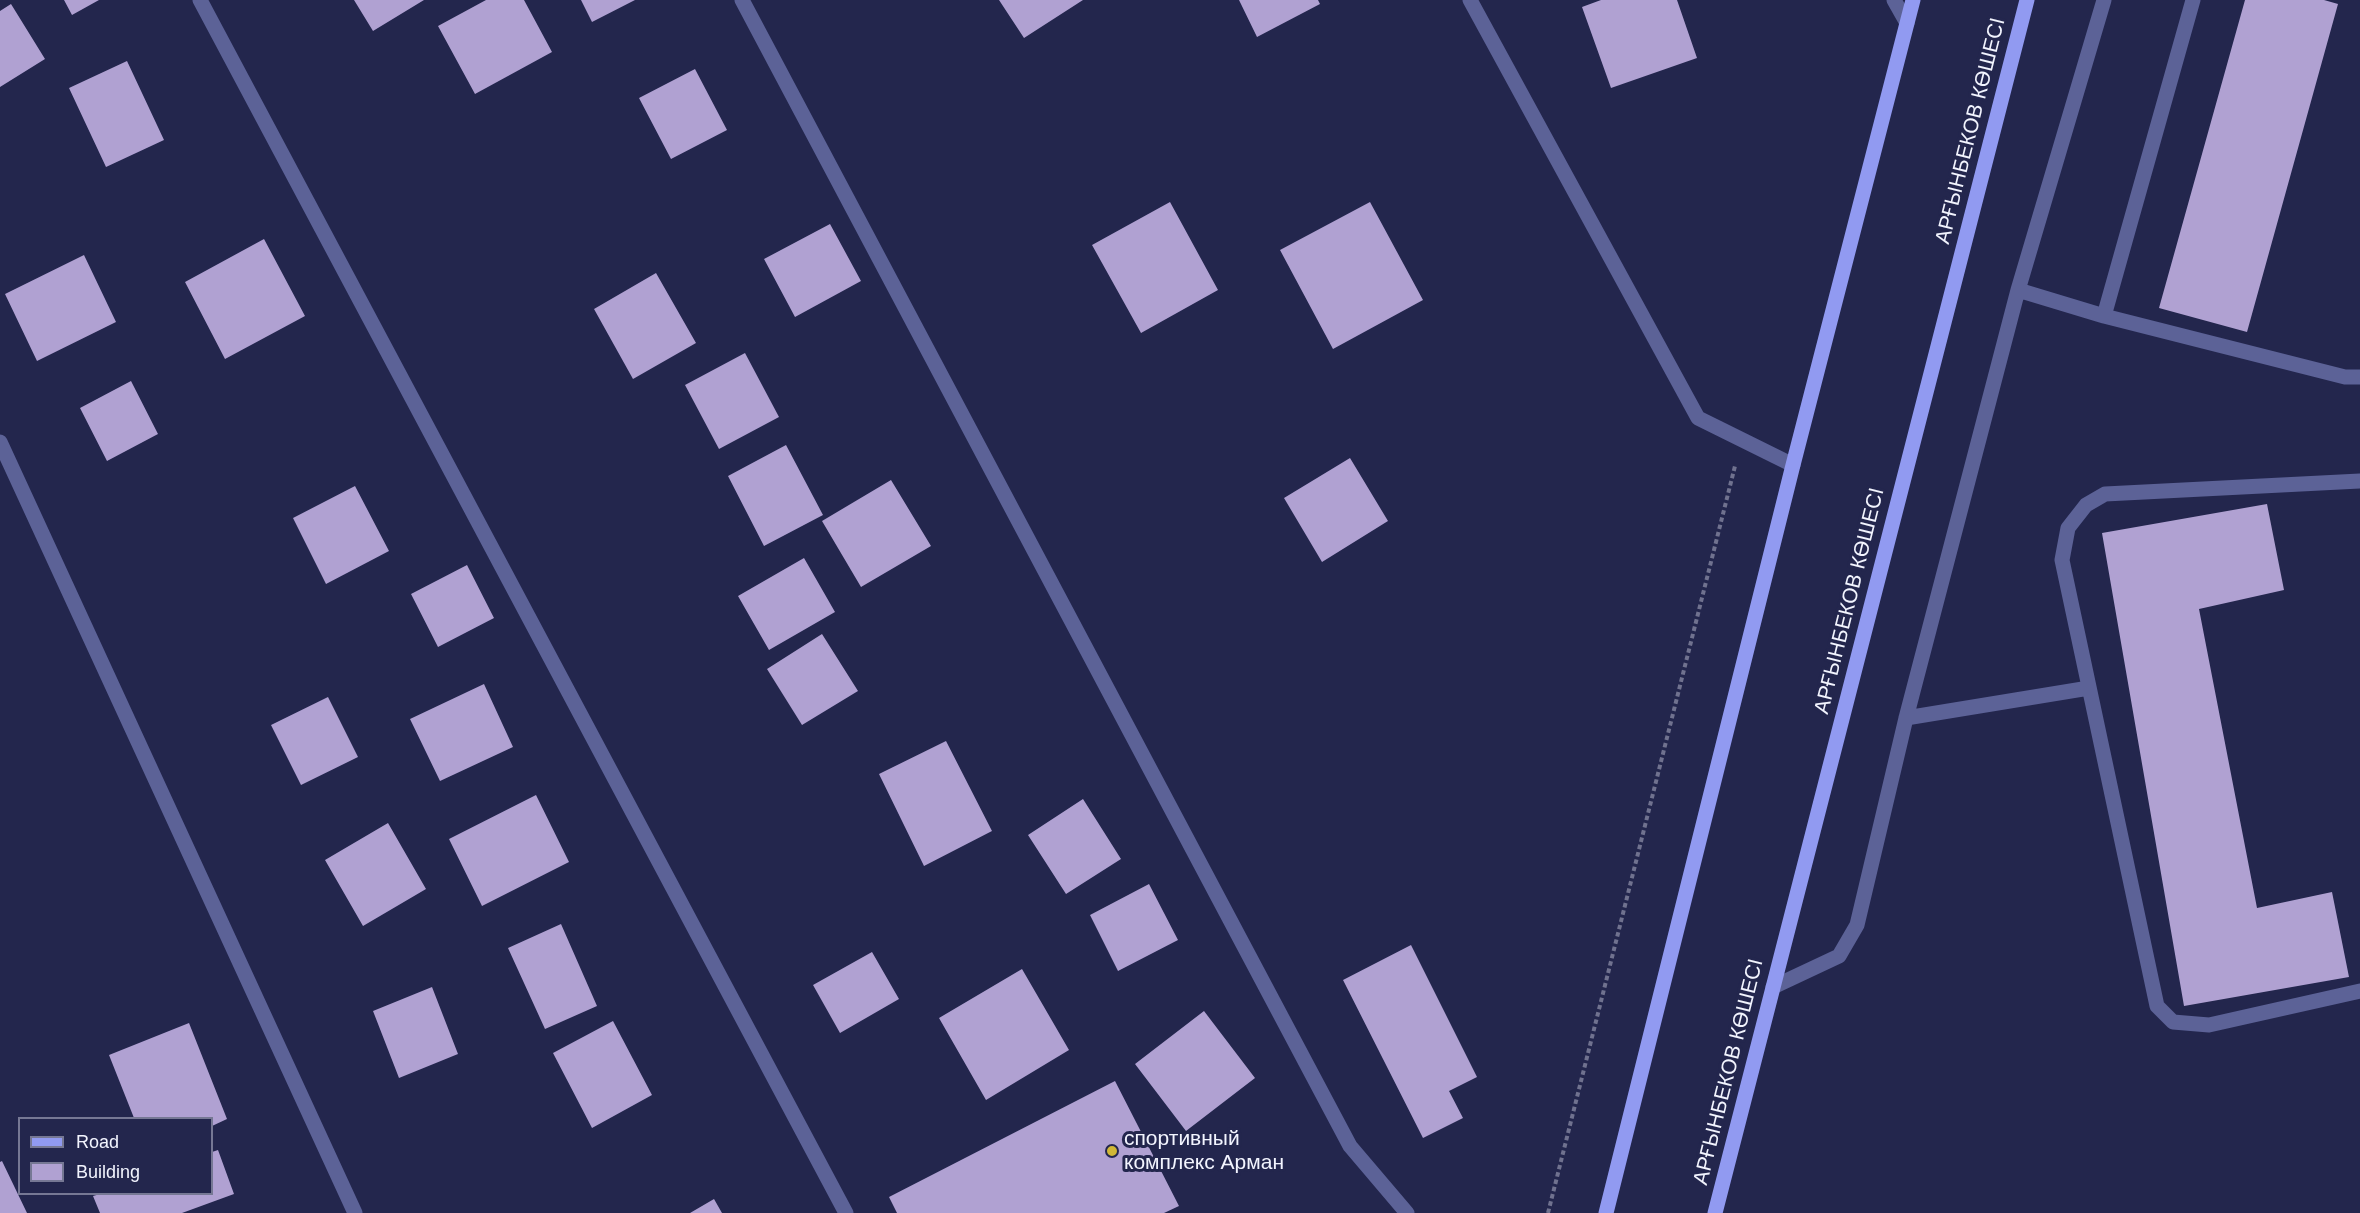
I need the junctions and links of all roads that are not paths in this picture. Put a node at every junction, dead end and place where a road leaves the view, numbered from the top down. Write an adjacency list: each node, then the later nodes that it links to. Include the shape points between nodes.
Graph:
1 (200, 0): 21 (street)
2 (742, 0): 22 (street, via 1350,1146)
3 (1470, 0): 14 (street, via 1698,418)
4 (1894, 0): 9 (street)
5 (1913, 0): 9 (main road)
6 (2027, 0): 18 (main road, АРҒЫНБЕКОВ КӨШЕСІ)
7 (2104, 0): 10 (street)
8 (2193, 0): 11 (street)
9 (1907, 23): 14 (main road)
10 (2018, 290): 11 (street); 17 (street)
11 (2104, 316): 12 (street, via 2345,377)
12 (2360, 377)
13 (0, 442): 20 (street)
14 (1793, 465): 23 (main road)
15 (2360, 481): 16 (street, via 2105,494 2086,505 2068,528 2062,560)
16 (2089, 688): 17 (street); 19 (street, via 2157,1006 2173,1023 2209,1025)
17 (1906, 718): 18 (street, via 1857,925 1839,956)
18 (1773, 987): 24 (main road, АРҒЫНБЕКОВ КӨШЕСІ)
19 (2360, 991)
20 (355, 1213)
21 (846, 1213)
22 (1407, 1213)
23 (1606, 1213)
24 (1715, 1213)

